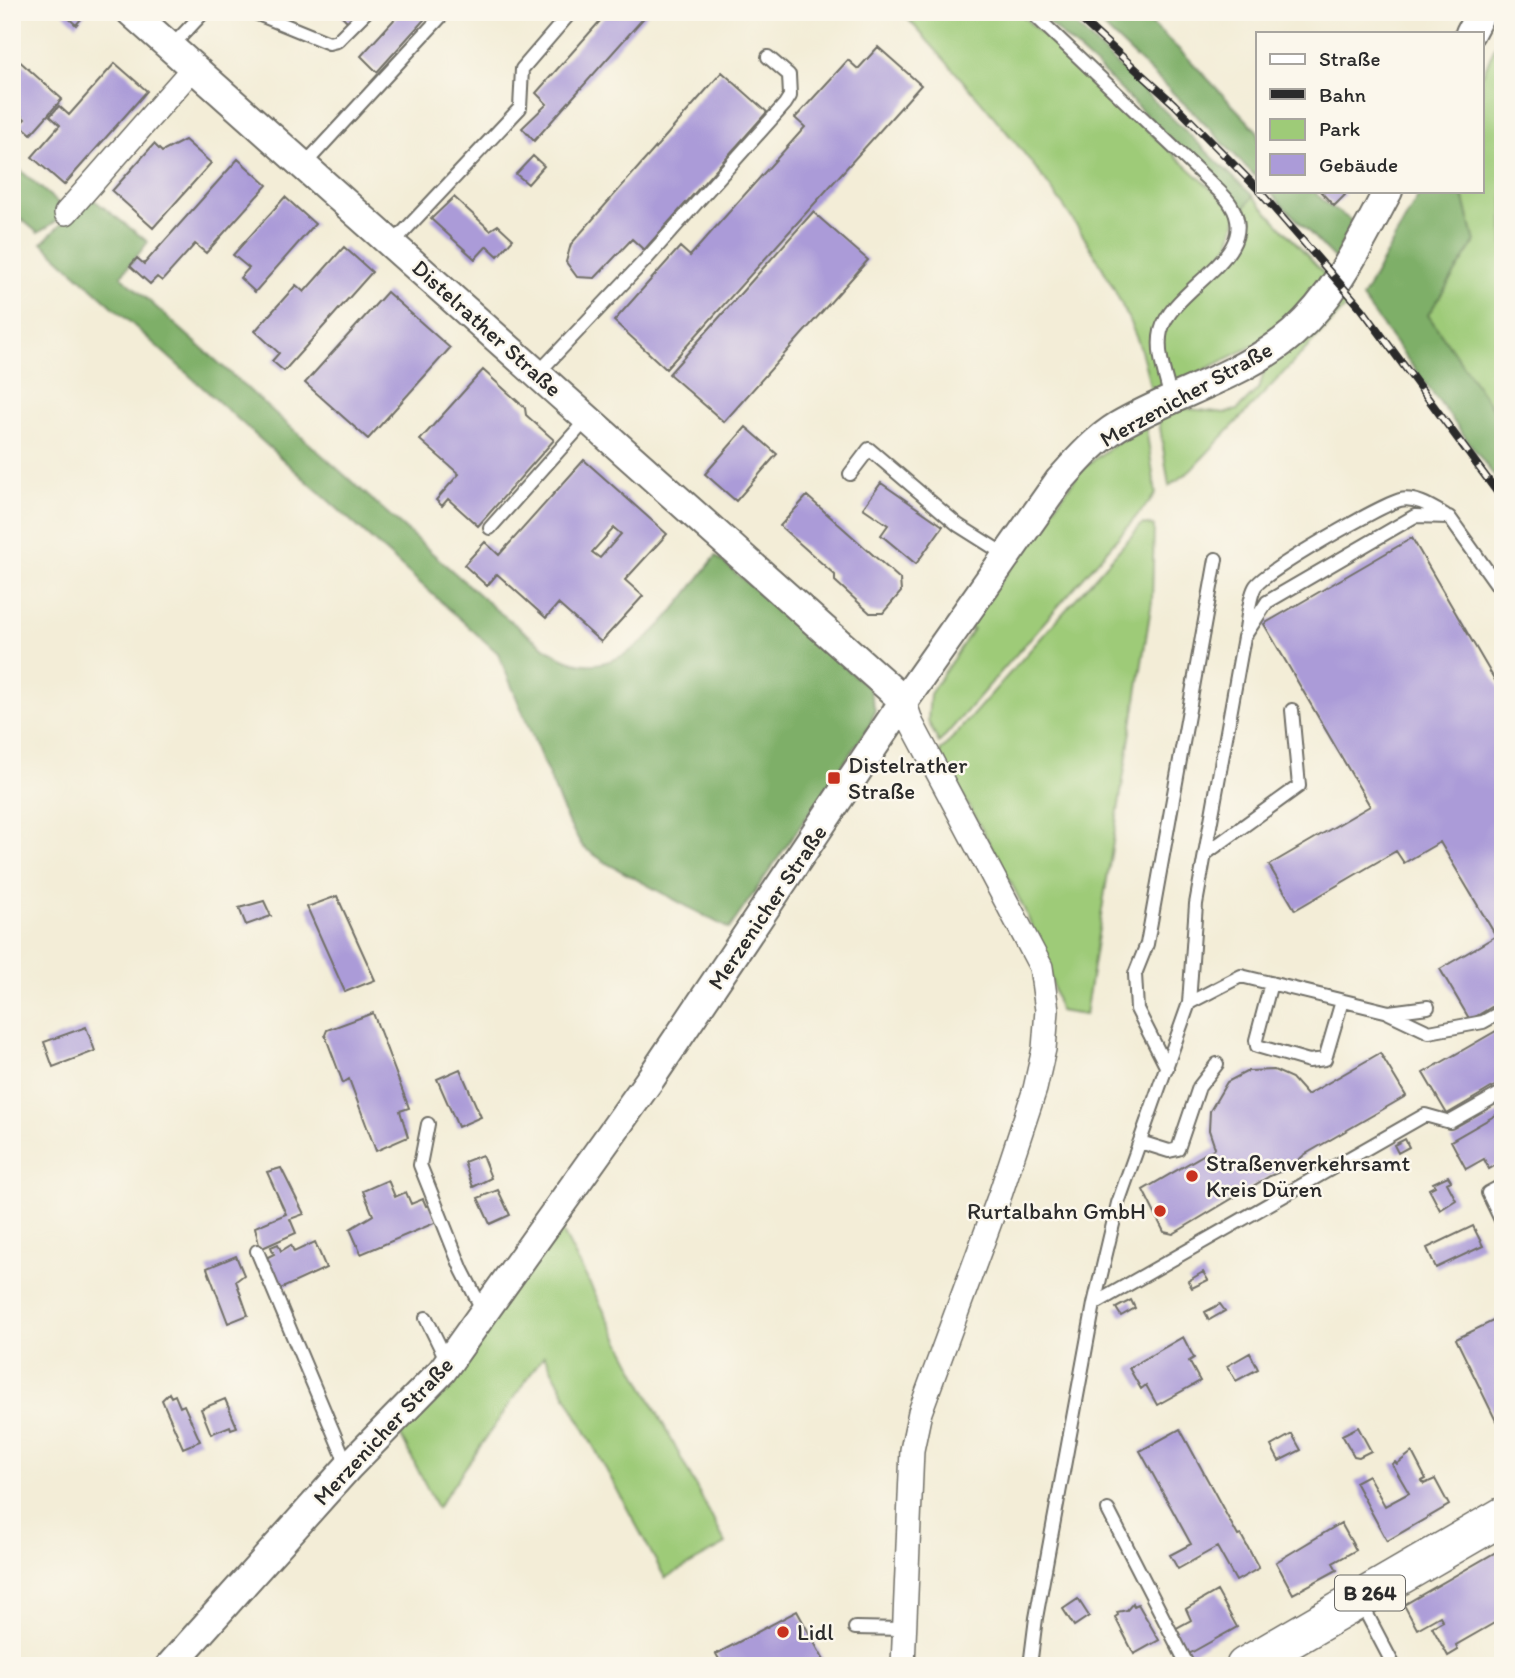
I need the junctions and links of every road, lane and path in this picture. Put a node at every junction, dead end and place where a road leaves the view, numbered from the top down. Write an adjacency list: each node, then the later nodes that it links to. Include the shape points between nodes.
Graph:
1 (131, 12): 10 (street, Distelrather Straße)
2 (204, 12): 10 (lane)
3 (253, 12): 4 (lane, via 330,43)
4 (366, 12)
5 (445, 12): 13 (lane)
6 (571, 12): 16 (lane, via 522,69 520,108)
7 (1031, 12): 18 (lane, via 1209,181 1231,204 1238,220 1233,246 1171,310 1161,331)
8 (1481, 12): 9 (street)
9 (1471, 32)
10 (171, 47): 12 (street, Distelrather Straße)
11 (768, 57): 17 (lane, via 789,75 790,96 785,104)
12 (194, 67): 13 (street, Distelrather Straße); 15 (street)
13 (304, 165): 16 (street, Distelrather Straße)
14 (1387, 192): 18 (street, Merzenicher Straße, via 1342,275 1293,333 1250,361)
15 (66, 214)
16 (392, 243): 17 (street, Distelrather Straße)
17 (538, 373): 19 (street, Distelrather Straße)
18 (1171, 399): 23 (street, Merzenicher Straße, via 1116,427 1089,448 1059,481)
19 (588, 418): 22 (lane); 27 (street, Distelrather Straße)
20 (850, 474): 23 (lane, via 869,449 958,524)
21 (1450, 517): 25 (lane); 26 (lane, via 1415,516 1267,603); 26 (lane, via 1425,504 1401,500 1270,572 1255,587)
22 (490, 528)
23 (1007, 556): 27 (street, Merzenicher Straße)
24 (1216, 559): 37 (lane, via 1147,944 1135,974 1137,1009)
25 (1503, 593)
26 (1244, 636): 29 (lane)
27 (904, 701): 45 (street, Merzenicher Straße, via 713,988); 53 (street, via 1041,967 1046,1010 1035,1089 920,1412 912,1450)
28 (1292, 710): 29 (lane, via 1299,786)
29 (1205, 854): 32 (lane)
30 (1271, 983): 31 (lane); 31 (lane, via 1257,1046 1309,1061 1325,1059); 32 (lane, via 1241,976)
31 (1342, 1001): 35 (lane)
32 (1189, 1003): 37 (lane)
33 (1428, 1007): 35 (lane)
34 (1503, 1011): 35 (lane, via 1483,1023 1429,1032)
35 (1389, 1012)
36 (1217, 1064): 40 (lane, via 1199,1087 1178,1149)
37 (1167, 1068): 40 (lane)
38 (1503, 1092): 44 (lane, via 1450,1122 1425,1115)
39 (428, 1124): 45 (lane, via 420,1164)
40 (1140, 1142): 44 (lane, via 1118,1203)
41 (1503, 1185): 42 (lane, via 1488,1193)
42 (1503, 1224)
43 (257, 1251): 48 (lane)
44 (1094, 1304): 56 (lane)
45 (484, 1314): 47 (street, Merzenicher Straße)
46 (426, 1318): 47 (lane)
47 (448, 1363): 48 (street, Merzenicher Straße)
48 (348, 1467): 54 (street, Merzenicher Straße)
49 (1108, 1510): 57 (lane)
50 (1503, 1516): 51 (main road, B 264)
51 (1359, 1600): 58 (main road, B 264); 59 (lane)
52 (855, 1628): 53 (lane)
53 (903, 1629): 55 (street)
54 (170, 1666)
55 (903, 1666)
56 (1030, 1666)
57 (1188, 1666)
58 (1245, 1666)
59 (1394, 1666)

